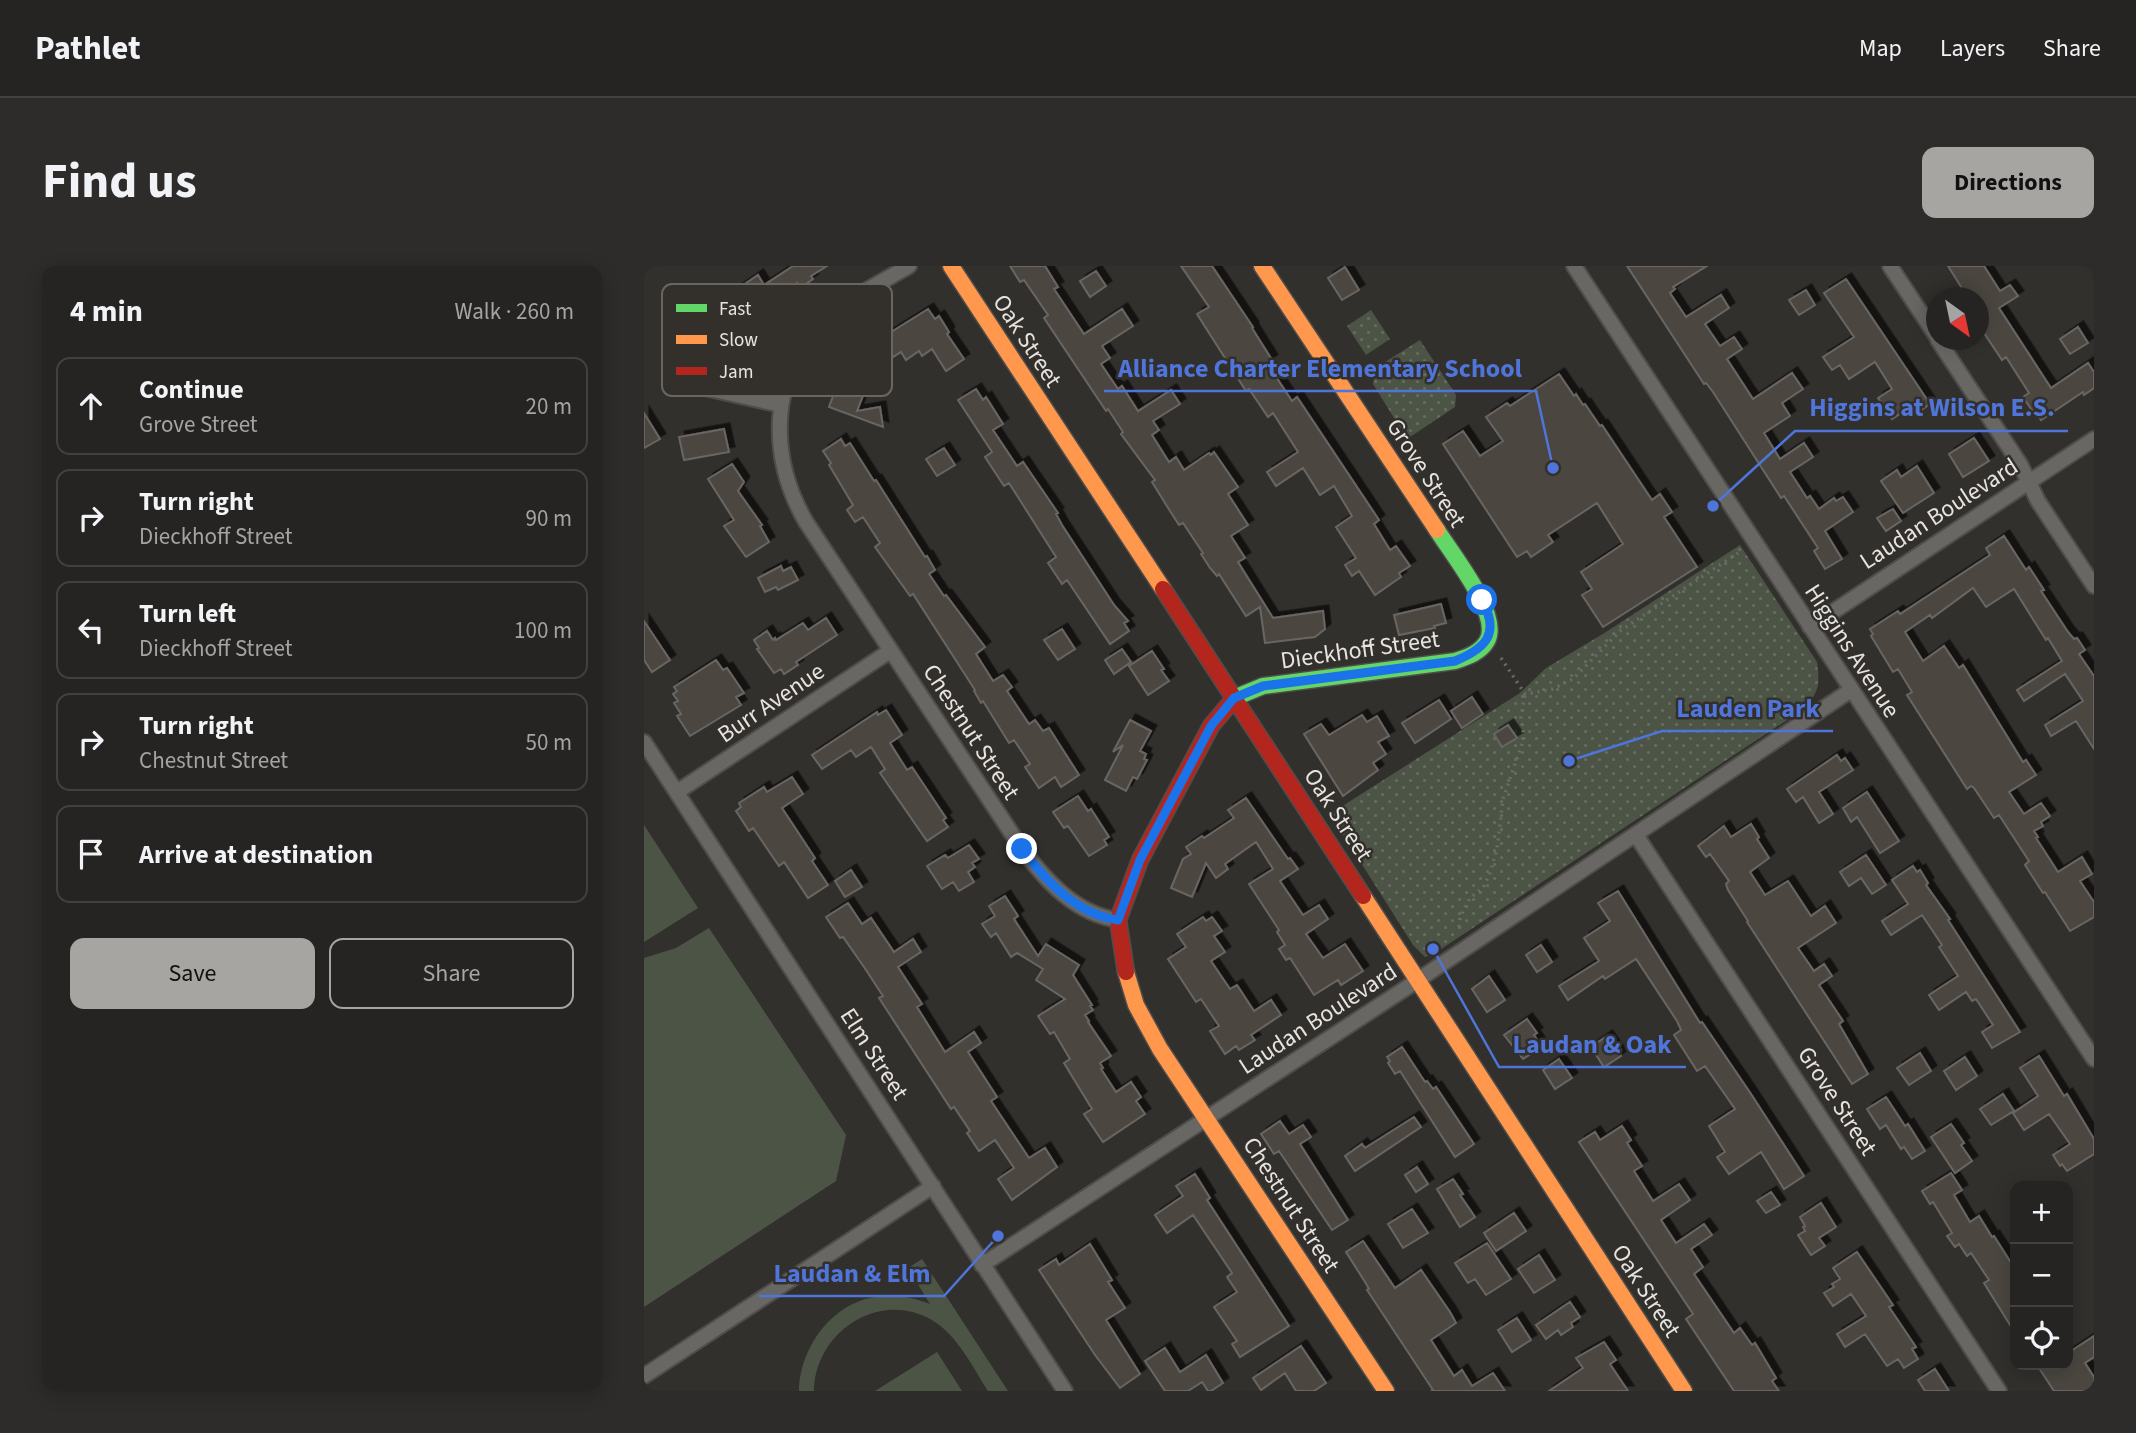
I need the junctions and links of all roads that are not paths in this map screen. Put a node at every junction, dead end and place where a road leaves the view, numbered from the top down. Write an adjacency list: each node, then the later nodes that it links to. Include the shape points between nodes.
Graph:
1 (909, 266): 6 (street, Chestnut Street)
2 (951, 266): 19 (street, Oak Street)
3 (1262, 266): 16 (street, Grove Street, via 1482,600 1490,618)
4 (1574, 266): 15 (street, Higgins Avenue)
5 (1890, 266): 7 (street)
6 (880, 284)
7 (1926, 321)
8 (1945, 350): 13 (street)
9 (741, 396): 11 (street)
10 (783, 396): 11 (street, Chestnut Street)
11 (781, 405): 17 (street, Chestnut Street, via 781,458 794,499)
12 (2094, 439): 13 (street, Laudan Boulevard)
13 (2029, 482): 14 (street); 15 (street, Laudan Boulevard)
14 (2094, 586)
15 (1810, 627): 18 (street, Higgins Avenue)
16 (1488, 640): 19 (street, Dieckhoff Street, via 1474,654 1455,661 1263,686)
17 (890, 651): 21 (street, Burr Avenue); 23 (street, Chestnut Street, via 1040,873 1092,915)
18 (1851, 690): 22 (street, Laudan Boulevard); 25 (street, Higgins Avenue)
19 (1234, 698): 23 (street, Dieckhoff Street, via 1211,726 1156,828); 24 (street, Oak Street)
20 (644, 742): 21 (street, Elm Street)
21 (677, 792): 27 (street, Elm Street)
22 (1636, 835): 24 (street, Laudan Boulevard); 33 (street, Grove Street)
23 (1118, 920): 26 (street, Chestnut Street, via 1122,956 1136,1005)
24 (1418, 980): 26 (street, Laudan Boulevard); 32 (street, Oak Street)
25 (2094, 1059)
26 (1207, 1118): 28 (street, Laudan Boulevard); 31 (street, Chestnut Street)
27 (933, 1186): 28 (street, Elm Street); 29 (street)
28 (982, 1265): 30 (street, Elm Street)
29 (644, 1376)
30 (1065, 1391)
31 (1386, 1391)
32 (1684, 1391)
33 (1999, 1391)

